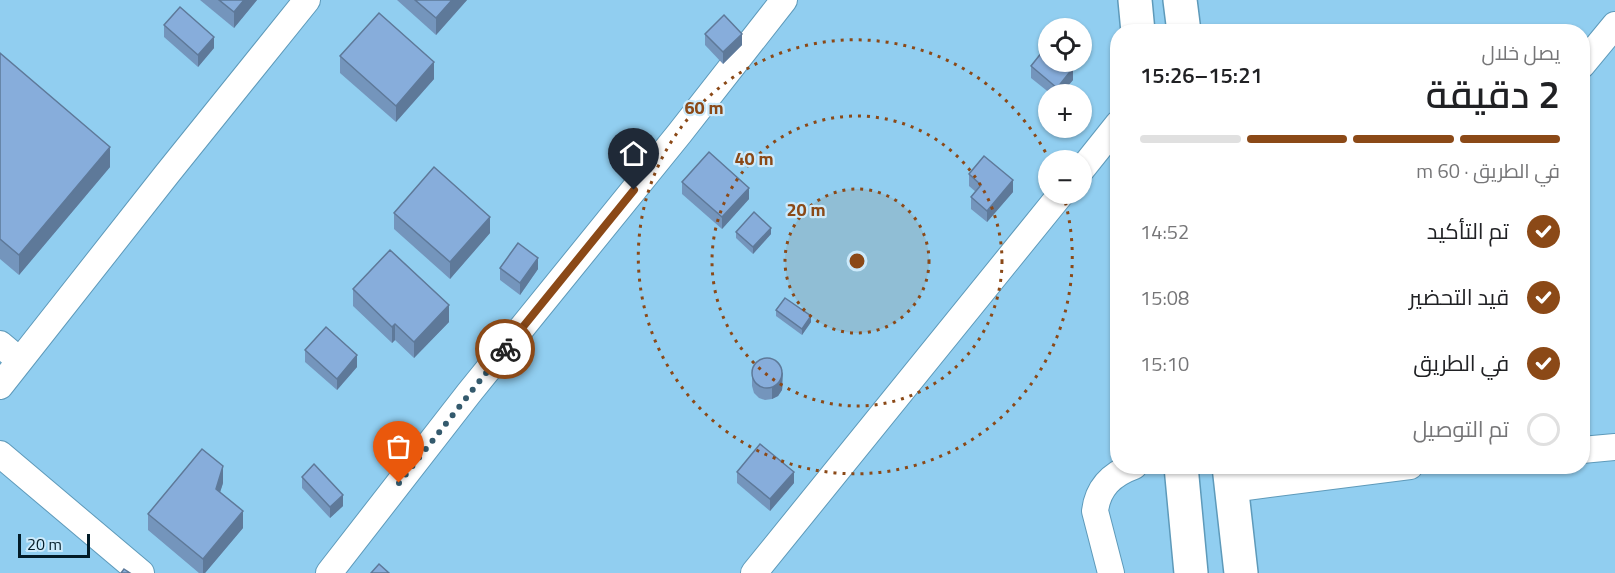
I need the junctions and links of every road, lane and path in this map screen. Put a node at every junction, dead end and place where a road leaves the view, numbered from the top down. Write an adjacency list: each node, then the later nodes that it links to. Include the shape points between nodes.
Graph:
1 (308, 0): 14 (street)
2 (784, 0): 23 (street)
3 (1135, 0): 5 (main road)
4 (1180, 0): 6 (main road)
5 (1137, 24)
6 (1183, 24)
7 (1615, 25): 8 (street)
8 (1607, 44): 9 (street)
9 (1590, 58)
10 (1110, 134): 11 (street)
11 (1092, 156)
12 (1053, 204): 24 (street)
13 (0, 344): 14 (street)
14 (20, 360): 15 (street)
15 (0, 386)
16 (1615, 447): 17 (street)
17 (1590, 449)
18 (0, 454): 22 (street)
19 (1117, 474): 25 (street, via 1099,494 1095,511)
20 (1182, 474): 26 (main road)
21 (1237, 474): 27 (main road)
22 (141, 573)
23 (329, 573)
24 (753, 573)
25 (1111, 573)
26 (1191, 573)
27 (1241, 573)

